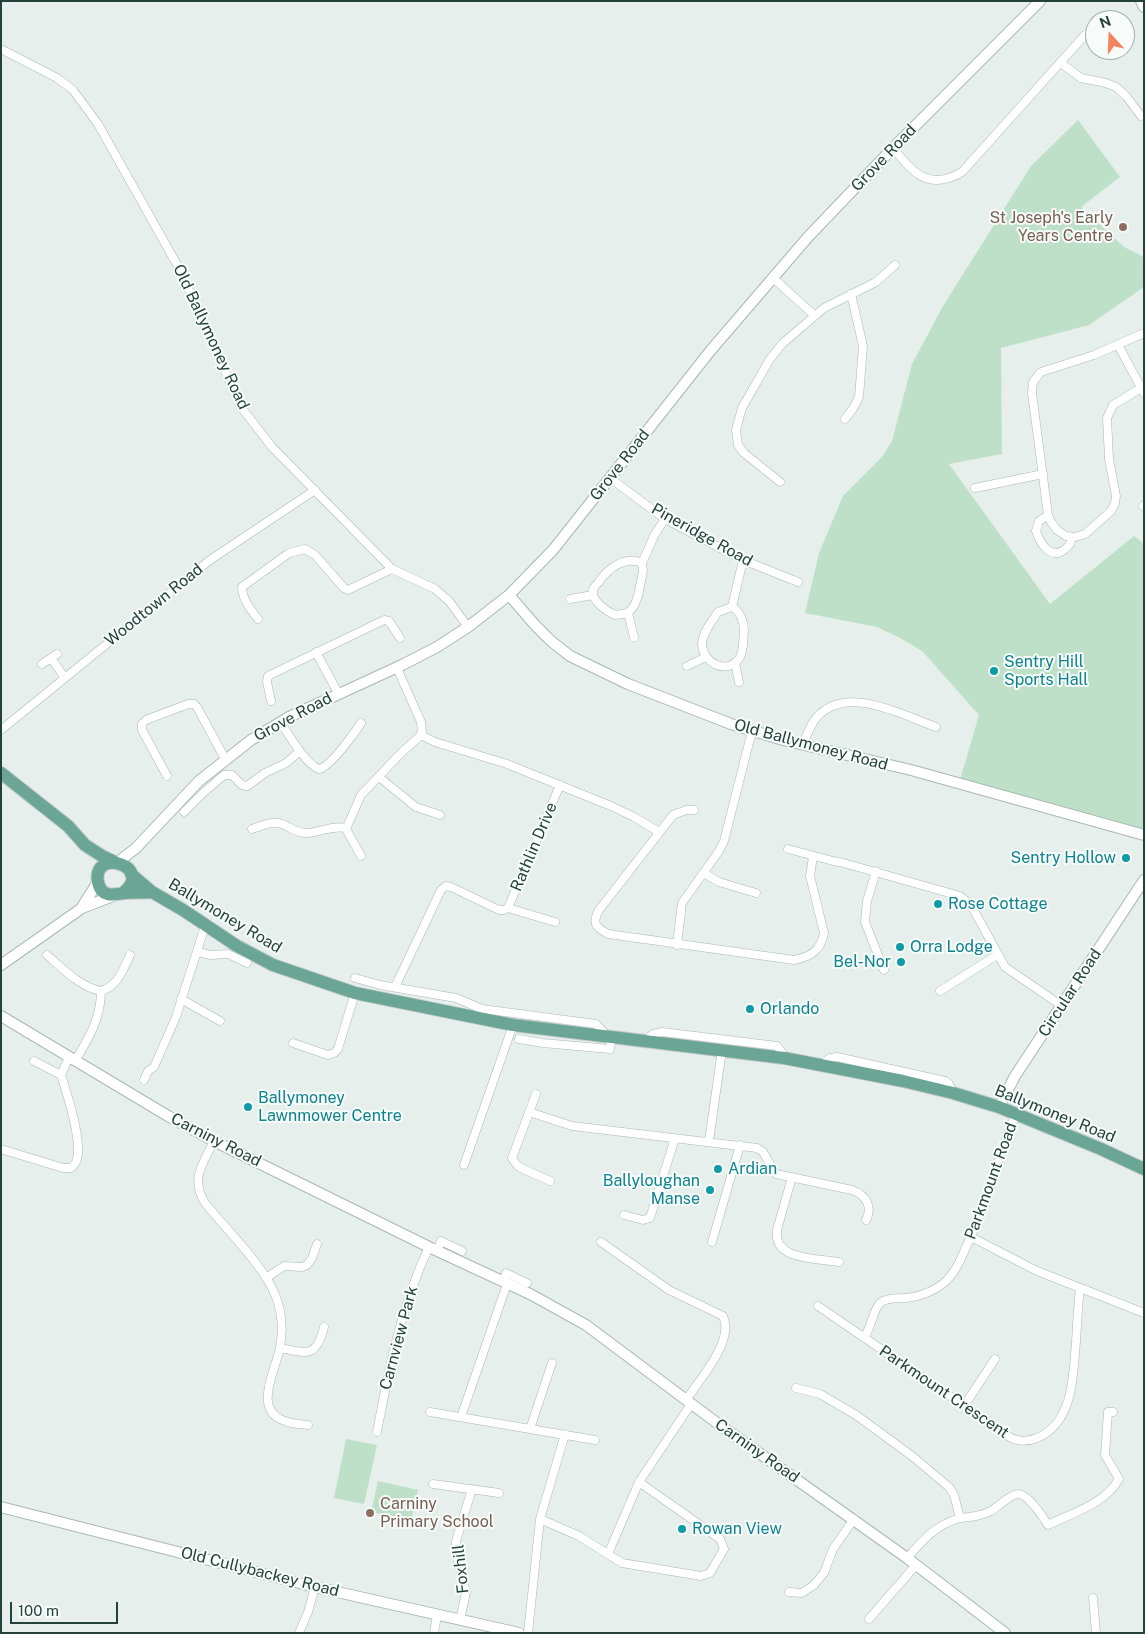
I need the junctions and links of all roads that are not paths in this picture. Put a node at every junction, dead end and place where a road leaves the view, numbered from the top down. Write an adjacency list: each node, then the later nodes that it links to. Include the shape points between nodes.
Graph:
1 (1040, 1): 8 (street, Grove Road)
2 (1141, 1): 3 (street)
3 (1144, 7)
4 (1085, 35): 6 (street)
5 (1, 49): 21 (street, Old Ballymoney Road, via 57,78 73,90 98,124 180,270 241,406 272,447)
6 (1060, 63): 7 (street, via 1081,78 1113,85); 8 (street, via 962,172 946,180 926,180 910,169)
7 (1141, 116)
8 (893, 148): 10 (street, Grove Road)
9 (895, 265): 11 (street, via 876,282)
10 (773, 278): 12 (street); 18 (street, Grove Road, via 711,350)
11 (850, 294): 12 (street); 16 (street, via 864,346 859,397)
12 (814, 315): 19 (street, via 770,359 738,421 736,438 740,449)
13 (1144, 333): 14 (street)
14 (1118, 345): 15 (street); 17 (street, via 1046,369 1035,378 1032,389)
15 (1142, 390): 24 (street, via 1114,405 1107,418 1116,492 1114,505 1085,534)
16 (844, 419)
17 (1043, 474): 20 (street); 22 (street)
18 (610, 478): 23 (street, Pineridge Road); 29 (street, Grove Road, via 553,550)
19 (780, 482)
20 (975, 488)
21 (314, 490): 27 (street, Old Ballymoney Road); 44 (street, Woodtown Road, via 210,560)
22 (1048, 515): 24 (street, via 1057,530); 24 (street, via 1039,521 1036,531 1051,553 1061,552 1070,545)
23 (665, 519): 25 (street, Pineridge Road); 26 (street)
24 (1072, 537)
25 (743, 560): 28 (street, Pineridge Road); 32 (street)
26 (642, 563): 30 (street, via 627,562 611,568 593,590); 33 (street, via 638,596)
27 (392, 569): 34 (street, via 348,590 314,553 304,549 294,551 242,587 247,604); 35 (street, Old Ballymoney Road, via 435,589)
28 (798, 582)
29 (509, 595): 35 (street, Grove Road); 52 (street, Old Ballymoney Road, via 551,641 570,656 635,687)
30 (593, 595): 31 (street); 33 (street, via 612,614)
31 (570, 599)
32 (732, 607): 39 (street, via 718,612 707,628 702,643); 40 (street, via 744,626 742,651)
33 (628, 613): 36 (street)
34 (258, 620)
35 (468, 626): 43 (street, Grove Road)
36 (634, 637)
37 (400, 638): 38 (street, via 389,622 383,620)
38 (316, 652): 46 (street); 47 (street, via 267,677)
39 (706, 657): 40 (street, via 716,666); 42 (street)
40 (735, 663): 45 (street)
41 (42, 664): 44 (street, via 54,656)
42 (687, 666)
43 (397, 668): 46 (street, Grove Road); 53 (street, via 421,722)
44 (65, 678): 51 (street, Woodtown Road)
45 (739, 682)
46 (338, 693): 48 (street, Grove Road)
47 (271, 701)
48 (280, 722): 55 (street); 56 (street, Grove Road)
49 (361, 723): 55 (street, via 323,768 315,767)
50 (936, 728): 54 (street, via 871,704 845,702 831,706 818,716)
51 (1, 730)
52 (752, 731): 54 (street, Old Ballymoney Road); 76 (street, via 724,841)
53 (421, 735): 59 (street); 60 (street, Rathlin Drive)
54 (803, 744): 67 (street, Old Ballymoney Road)
55 (300, 751): 62 (street, via 247,786 232,774 224,774)
56 (225, 759): 58 (street, via 198,708 188,704 142,724 142,730); 69 (street, Grove Road, via 199,781)
57 (1, 773): 68 (main road, via 62,821)
58 (167, 776)
59 (379, 777): 63 (street, via 416,807); 64 (street, via 358,798)
60 (560, 785): 66 (street, Rathlin Drive, via 611,806); 83 (street, Rathlin Drive)
61 (694, 810): 66 (street, via 676,813)
62 (184, 812)
63 (440, 815)
64 (346, 828): 65 (street, via 300,832 274,823); 71 (street)
65 (252, 829)
66 (659, 832): 86 (street, via 599,910 595,922 608,934)
67 (1144, 834)
68 (85, 845): 73 (main road); 77 (main road)
69 (136, 848): 73 (street, Grove Road); 74 (street, Grove Road)
70 (788, 849): 72 (street)
71 (361, 856)
72 (813, 857): 75 (street); 86 (street, via 810,876 824,933 820,946 811,955 794,960)
73 (116, 862): 74 (main road, via 124,864); 77 (main road, via 102,867)
74 (130, 872): 79 (main road, Ballymoney Road); 81 (main road, via 130,885)
75 (876, 872): 89 (street, via 966,900); 93 (street, via 867,901 865,924)
76 (704, 873): 80 (street, via 719,882); 86 (street, via 682,903)
77 (98, 880): 81 (main road, via 103,892); 82 (street)
78 (1144, 880): 101 (street, Circular Road)
79 (152, 892): 81 (main road, Ballymoney Road); 85 (main road, Ballymoney Road)
80 (756, 893)
81 (118, 895): 82 (street)
82 (82, 908): 92 (street)
83 (508, 908): 84 (street, Rathlin Drive); 95 (street, Rathlin Drive, via 501,910 451,887 443,888)
84 (555, 922)
85 (205, 926): 87 (street); 98 (main road, Ballymoney Road, via 273,965)
86 (676, 944)
87 (197, 952): 91 (street, via 211,956 228,954); 100 (street)
88 (130, 954): 96 (street, via 116,983)
89 (997, 954): 97 (street); 101 (street, via 1009,971)
90 (47, 955): 96 (street, via 89,988)
91 (247, 963)
92 (1, 965)
93 (884, 970)
94 (355, 978): 95 (street, Ballymoney Road)
95 (395, 987): 99 (street, Ballymoney Road)
96 (101, 991): 112 (street, via 98,1018)
97 (940, 991)
98 (355, 993): 102 (main road, Ballymoney Road); 109 (street, via 334,1053 328,1055)
99 (456, 998): 102 (street); 106 (street, Ballymoney Road, via 482,1009 596,1024)
100 (181, 999): 104 (street); 115 (street, via 154,1067)
101 (1062, 1006): 117 (street, Circular Road, via 1015,1076)
102 (454, 1013): 105 (main road, Ballymoney Road)
103 (1, 1016): 112 (street, Carniny Road)
104 (220, 1021)
105 (513, 1025): 106 (main road, Ballymoney Road); 125 (street)
106 (608, 1037): 107 (street, via 610,1049); 108 (main road, Ballymoney Road)
107 (519, 1039)
108 (645, 1041): 110 (main road, Ballymoney Road); 111 (street, Ballymoney Road, via 657,1032 669,1032 777,1046)
109 (293, 1043)
110 (722, 1050): 111 (main road, Ballymoney Road); 122 (street)
111 (784, 1058): 117 (main road, Ballymoney Road, via 903,1081)
112 (72, 1059): 114 (street); 121 (street, Carniny Road)
113 (34, 1061): 114 (street)
114 (61, 1075): 124 (street, via 72,1110 78,1148 76,1163 71,1168 63,1168)
115 (144, 1080)
116 (536, 1094): 118 (street)
117 (999, 1107): 119 (main road, Ballymoney Road)
118 (529, 1112): 120 (street, via 572,1126); 128 (street, via 513,1158 521,1168)
119 (1016, 1114): 126 (main road, Ballymoney Road); 131 (street, Parkmount Road)
120 (675, 1138): 122 (street); 129 (street, via 650,1218 643,1220)
121 (214, 1141): 135 (street, Carniny Road); 138 (street, via 198,1173 199,1193)
122 (709, 1141): 123 (street)
123 (740, 1145): 127 (street, via 761,1150 775,1173); 133 (street)
124 (1, 1149)
125 (464, 1165)
126 (1144, 1170)
127 (792, 1177): 130 (street, via 860,1193 869,1210); 137 (street, via 777,1230 779,1245 792,1255)
128 (550, 1181)
129 (624, 1215)
130 (866, 1220)
131 (971, 1237): 141 (street, via 1037,1272); 145 (street, Parkmount Road, via 954,1272 936,1288 909,1298 881,1302)
132 (601, 1242): 150 (street, via 669,1290 723,1316 726,1327 720,1349)
133 (712, 1242)
134 (318, 1244): 138 (street, via 306,1265 284,1266)
135 (434, 1249): 136 (street, via 441,1241); 139 (street, Carniny Road); 157 (street, Carnview Park, via 416,1276 403,1313)
136 (462, 1251)
137 (839, 1262)
138 (266, 1278): 146 (street, via 279,1308)
139 (505, 1283): 140 (street, via 506,1273); 150 (street, Carniny Road, via 586,1324); 154 (street)
140 (527, 1283)
141 (1080, 1288): 143 (street); 151 (street, Parkmount Crescent, via 1072,1384 1066,1406 1052,1428 1035,1439 1016,1440)
142 (818, 1306): 145 (street, Parkmount Crescent)
143 (1144, 1313)
144 (324, 1327): 146 (street, via 310,1352)
145 (864, 1338): 151 (street, Parkmount Crescent)
146 (280, 1348): 155 (street, via 267,1392 269,1404 283,1421)
147 (995, 1359): 151 (street)
148 (552, 1363): 156 (street)
149 (796, 1388): 165 (street, via 820,1394 856,1415 912,1456 950,1488)
150 (689, 1402): 160 (street); 166 (street, Carniny Road)
151 (964, 1406)
152 (430, 1412): 154 (street)
153 (1113, 1412): 165 (street, via 1108,1412 1103,1447 1119,1479 1114,1488 1082,1510 1048,1526 1035,1507 1023,1495 1017,1494 982,1514)
154 (461, 1417): 156 (street)
155 (308, 1425)
156 (530, 1429): 158 (street)
157 (377, 1432)
158 (565, 1434): 159 (street); 167 (street)
159 (595, 1440)
160 (638, 1482): 168 (street); 168 (street, via 719,1537 724,1545 723,1552 712,1572 703,1576 624,1563)
161 (432, 1484): 162 (street)
162 (472, 1490): 163 (street); 176 (street, Foxhill, via 456,1542 466,1592)
163 (499, 1493)
164 (1, 1507): 171 (street, Old Cullybackey Road)
165 (960, 1518): 169 (street, via 934,1530)
166 (854, 1519): 169 (street, Carniny Road); 172 (street, via 814,1585 802,1593)
167 (540, 1520): 168 (street, via 575,1534); 180 (street)
168 (608, 1554)
169 (907, 1558): 170 (street, Carniny Road)
170 (916, 1565): 175 (street); 181 (street, Carniny Road)
171 (315, 1587): 174 (street, Old Cullybackey Road); 177 (street)
172 (789, 1592)
173 (1093, 1598): 182 (street)
174 (437, 1615): 176 (street, Old Cullybackey Road); 178 (street)
175 (869, 1619)
176 (460, 1620): 179 (street, Old Cullybackey Road)
177 (298, 1633)
178 (434, 1633)
179 (520, 1633)
180 (528, 1633)
181 (1005, 1633)
182 (1096, 1633)

